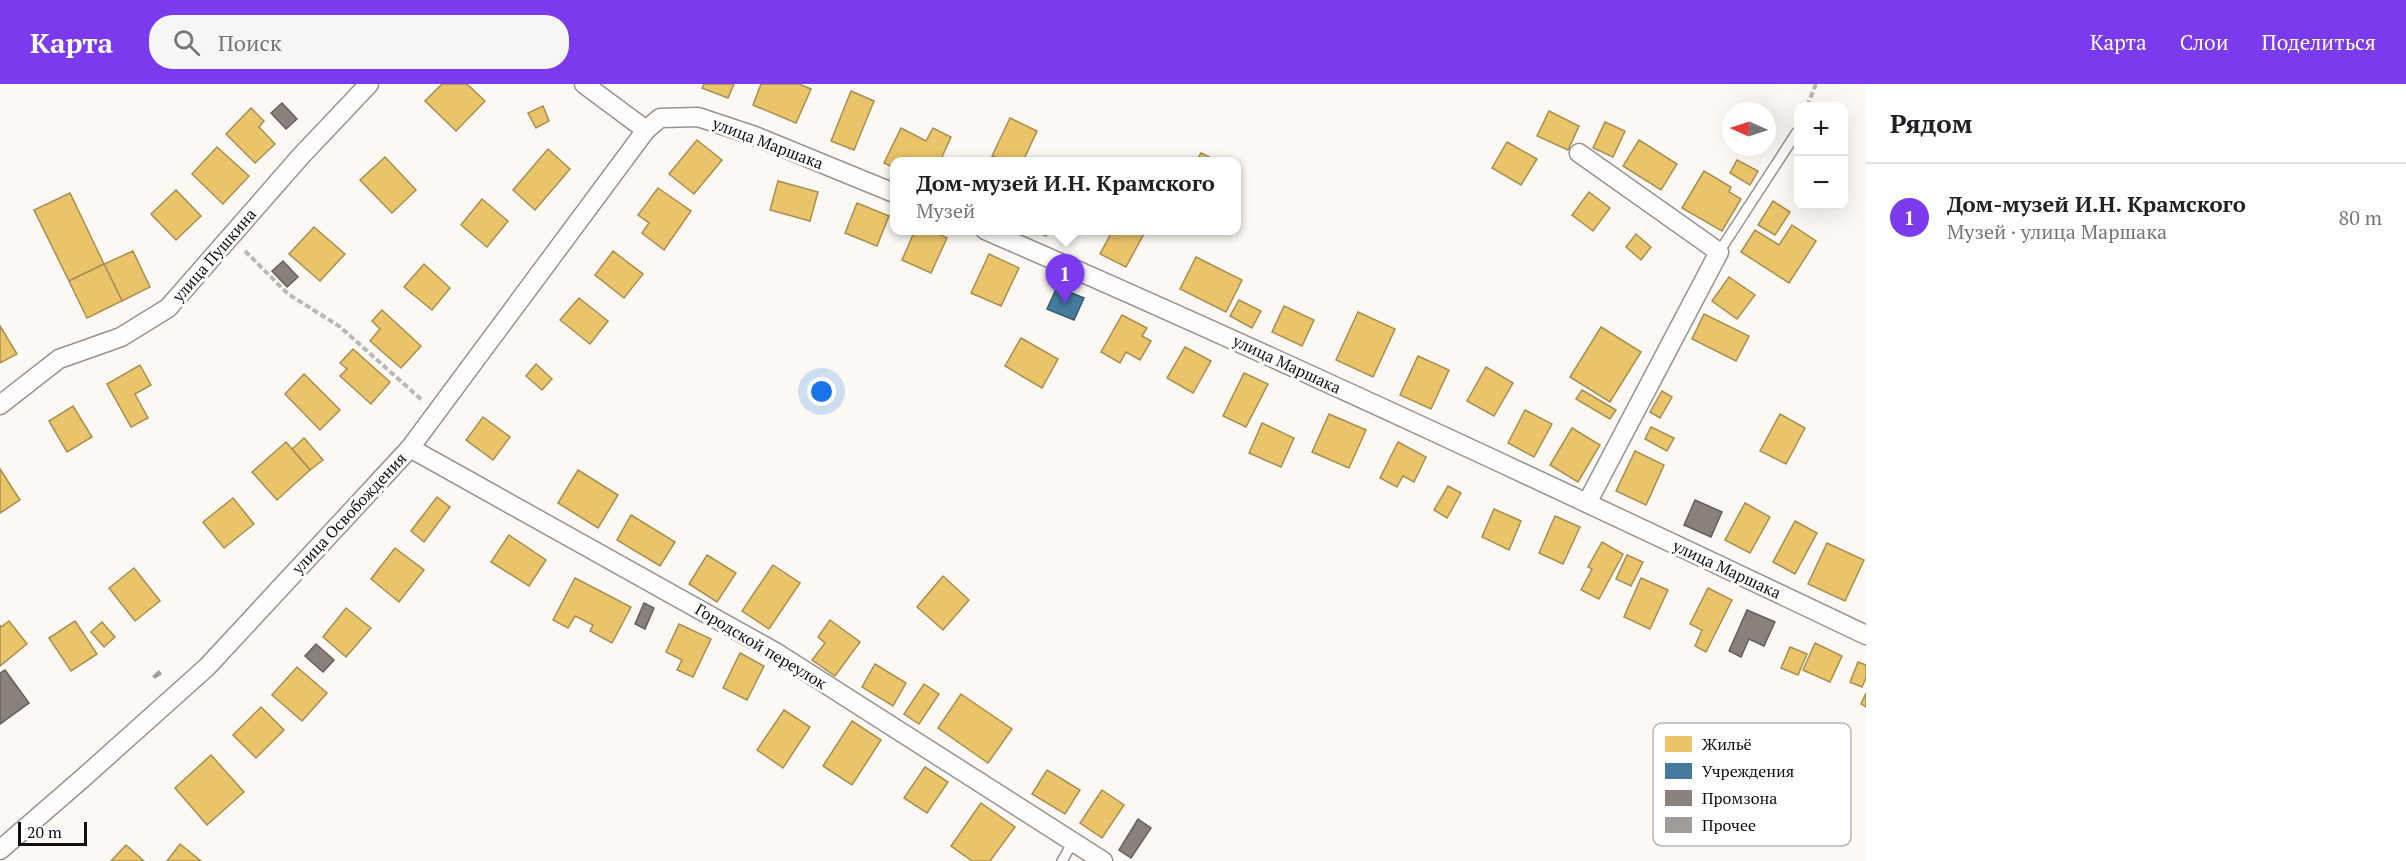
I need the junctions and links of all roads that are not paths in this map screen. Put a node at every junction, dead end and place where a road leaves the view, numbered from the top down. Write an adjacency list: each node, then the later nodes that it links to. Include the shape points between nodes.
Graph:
1 (369, 84): 9 (street, улица Пушкина, via 168,308 121,337 59,359)
2 (584, 84): 3 (street)
3 (646, 130): 6 (street, улица Маршака, via 660,118 698,117 755,135); 10 (street, улица Освобождения)
4 (1794, 137): 8 (lane)
5 (1580, 153): 8 (street)
6 (890, 191)
7 (994, 235): 11 (street, улица Маршака, via 1175,312)
8 (1719, 252): 11 (street)
9 (0, 405)
10 (410, 448): 13 (street, Городской переулок, via 777,652); 14 (street, улица Освобождения, via 207,667)
11 (1587, 502): 12 (street, улица Маршака)
12 (1866, 635)
13 (1073, 842): 15 (lane); 16 (street, Городской переулок)
14 (0, 850)
15 (1062, 861)
16 (1103, 861)

